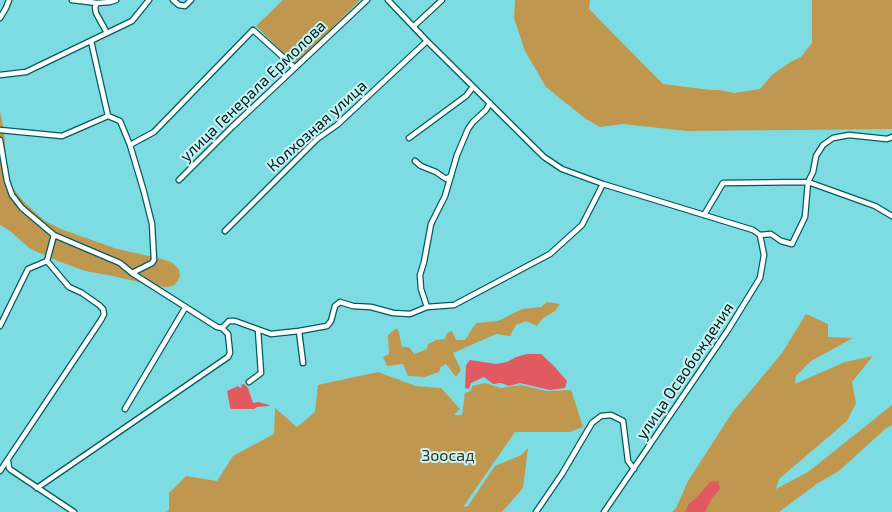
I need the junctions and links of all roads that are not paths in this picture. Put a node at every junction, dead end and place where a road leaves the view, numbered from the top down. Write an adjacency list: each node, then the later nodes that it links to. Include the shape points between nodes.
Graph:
1 (9, 0): 11 (street)
2 (72, 0): 10 (street)
3 (116, 0): 10 (street)
4 (149, 0): 13 (street, via 132,21)
5 (173, 0): 6 (street, via 185,6)
6 (190, 0)
7 (367, 0): 16 (street, улица Генерала Ермолова)
8 (388, 0): 12 (street)
9 (442, 0): 12 (street)
10 (97, 3): 13 (street, via 96,12)
11 (0, 18)
12 (414, 26): 15 (street)
13 (107, 33): 14 (street)
14 (91, 41): 17 (street, via 26,72); 20 (street)
15 (427, 41): 18 (street); 33 (street, Колхозная улица, via 337,126 317,139)
16 (295, 68): 25 (street, via 253,30 154,132); 28 (street, улица Генерала Ермолова)
17 (0, 75)
18 (474, 87): 19 (street); 23 (street)
19 (490, 103): 27 (street, via 468,129); 30 (street, via 544,157 562,169)
20 (108, 116): 21 (street, via 62,136); 25 (street, via 120,121)
21 (0, 130)
22 (892, 137): 29 (street, via 849,135 833,138 816,156)
23 (408, 138)
24 (0, 140): 34 (street, via 6,181 12,195 22,208)
25 (130, 145): 37 (street, via 152,224 155,253 152,263)
26 (415, 161): 27 (street, via 446,179)
27 (451, 176): 38 (street, via 431,224 420,275)
28 (179, 180)
29 (808, 182): 31 (street, via 722,183); 32 (street, via 875,206); 35 (street, via 805,217 792,244 771,234)
30 (604, 184): 31 (street); 38 (street, via 582,225 550,254 454,305)
31 (704, 215): 35 (street)
32 (892, 216)
33 (225, 231)
34 (54, 235): 36 (street); 37 (street, via 120,263)
35 (760, 235): 48 (street, улица Освобождения, via 764,255 760,278)
36 (47, 261): 40 (street, via 28,269); 47 (street, via 69,287 100,305 104,314)
37 (132, 273): 39 (street)
38 (427, 307): 43 (street, via 410,314 340,302 327,326)
39 (185, 308): 41 (street); 46 (street)
40 (0, 326)
41 (222, 328): 42 (street, via 229,321 235,321); 50 (street, via 228,334 228,357)
42 (258, 330): 43 (street, via 271,334); 45 (street, via 261,373)
43 (299, 331): 44 (street)
44 (303, 363)
45 (249, 382)
46 (125, 409)
47 (8, 460): 49 (street); 50 (street, via 11,470)
48 (634, 469): 52 (street, via 628,461 623,421 612,415 601,416 592,424); 53 (street, улица Освобождения)
49 (0, 471)
50 (37, 488): 51 (street)
51 (74, 512)
52 (536, 512)
53 (604, 512)

